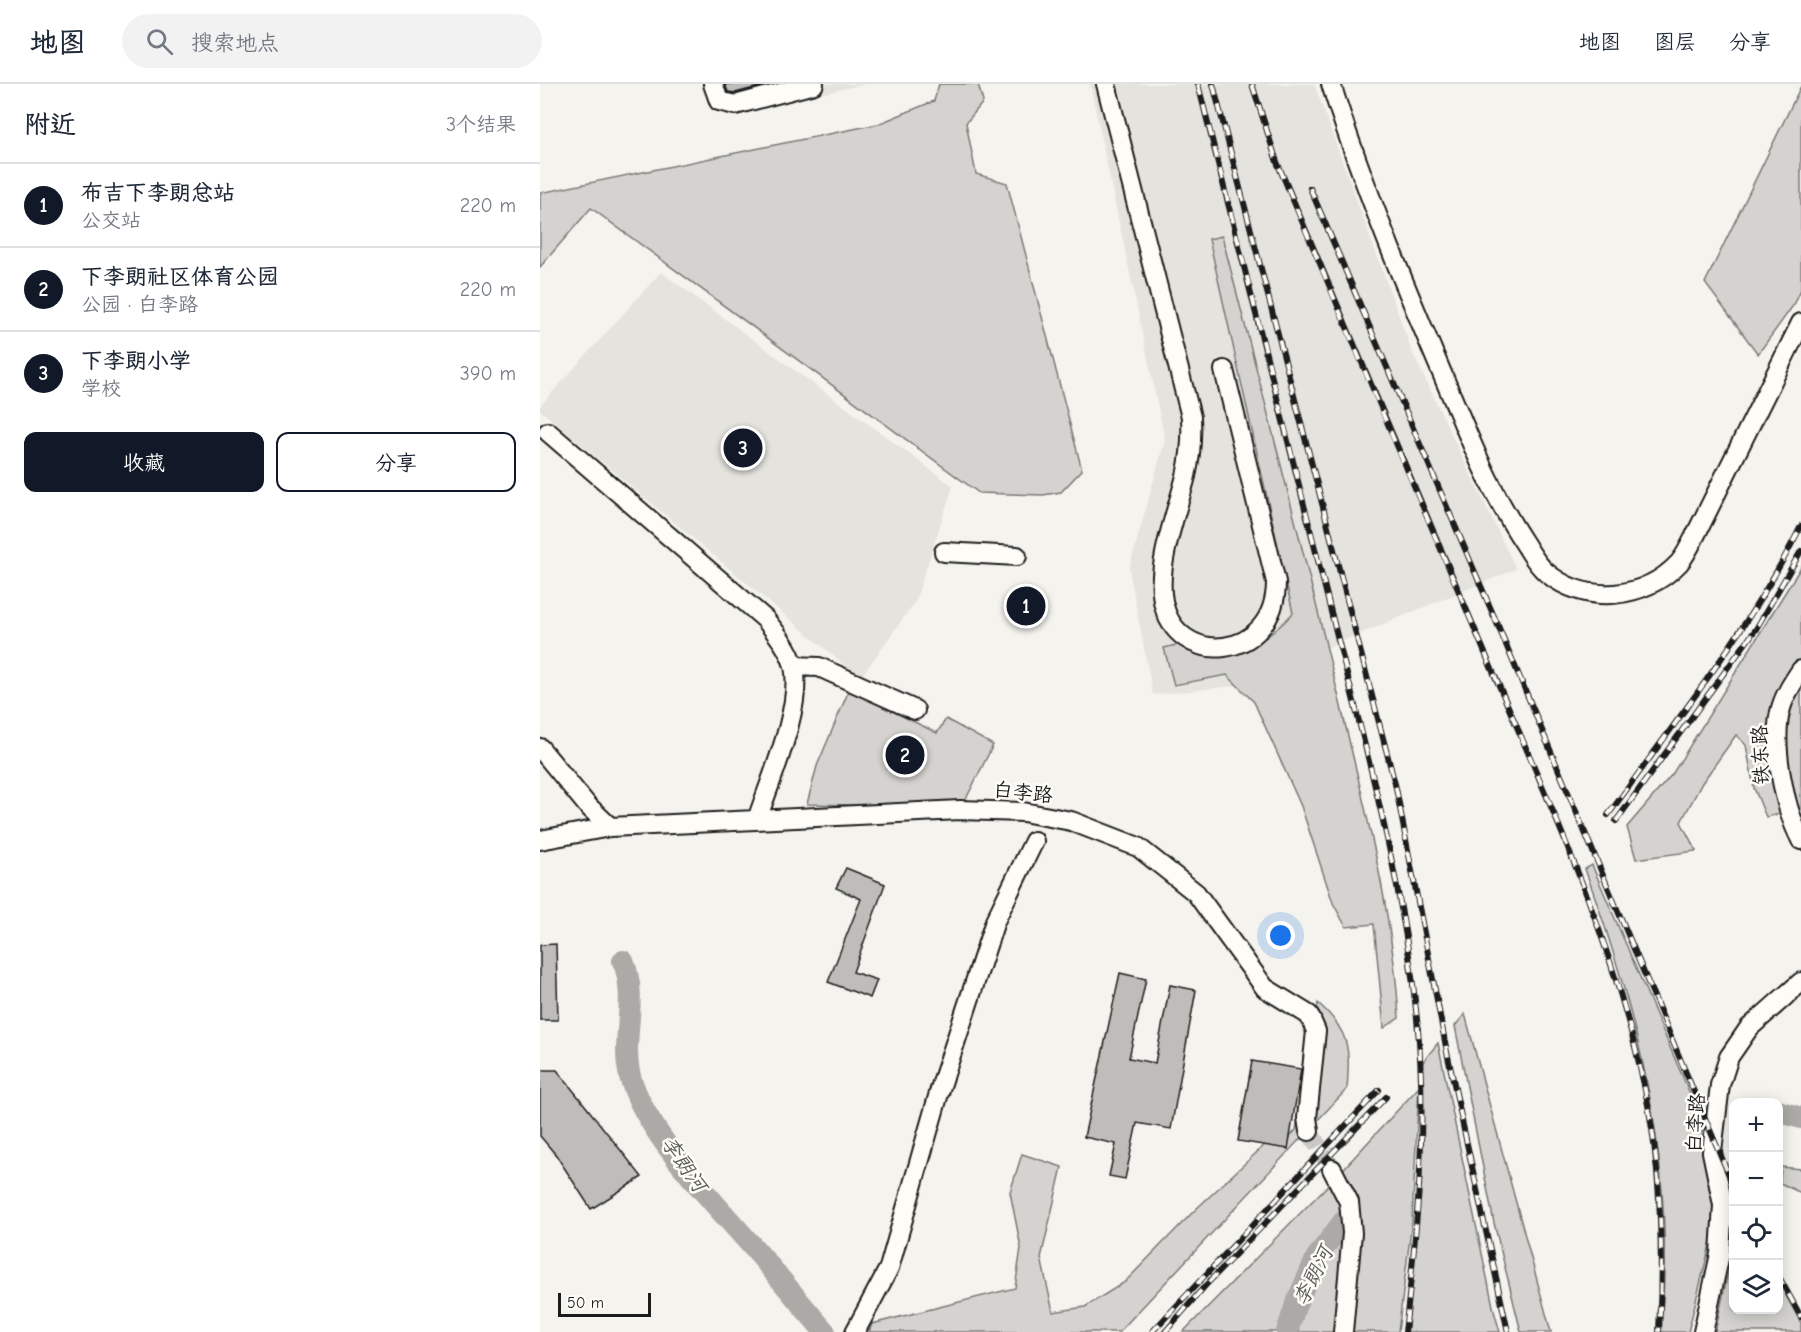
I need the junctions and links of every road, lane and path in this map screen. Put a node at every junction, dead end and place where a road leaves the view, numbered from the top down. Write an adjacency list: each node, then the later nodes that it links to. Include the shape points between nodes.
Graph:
1 (713, 84): 2 (street, via 719,101 735,105)
2 (814, 84)
3 (1106, 84): 6 (street, via 1191,417 1192,445 1164,567 1162,600 1169,618 1182,634 1216,648 1231,647 1255,635 1273,613 1276,599 1276,582)
4 (1331, 84): 5 (street, via 1409,296 1490,487 1537,562 1562,583 1585,593 1631,592 1653,584 1680,562)
5 (1801, 323)
6 (1224, 370)
7 (548, 432): 10 (street, via 765,619 783,641)
8 (944, 552): 9 (street)
9 (1017, 556)
10 (794, 666): 12 (street, via 819,667); 14 (street, via 791,715)
11 (1801, 670): 17 (street, 铁东路, via 1780,710 1780,750 1782,788)
12 (915, 710)
13 (540, 748): 15 (street, via 587,806)
14 (757, 820): 15 (street, 白李路); 20 (street, 白李路, via 960,810 1023,812 1071,821 1138,847 1196,893 1264,988 1314,1022)
15 (610, 827): 16 (street, 白李路)
16 (540, 840)
17 (1801, 840)
18 (1034, 841): 22 (street, via 995,921 941,1086 889,1268)
19 (1801, 982): 24 (street, 白李路, via 1749,1029 1729,1057 1720,1085 1712,1152 1723,1205 1720,1244)
20 (1309, 1131)
21 (1332, 1169): 23 (street, via 1349,1202 1352,1233)
22 (855, 1332)
23 (1343, 1332)
24 (1703, 1332)

